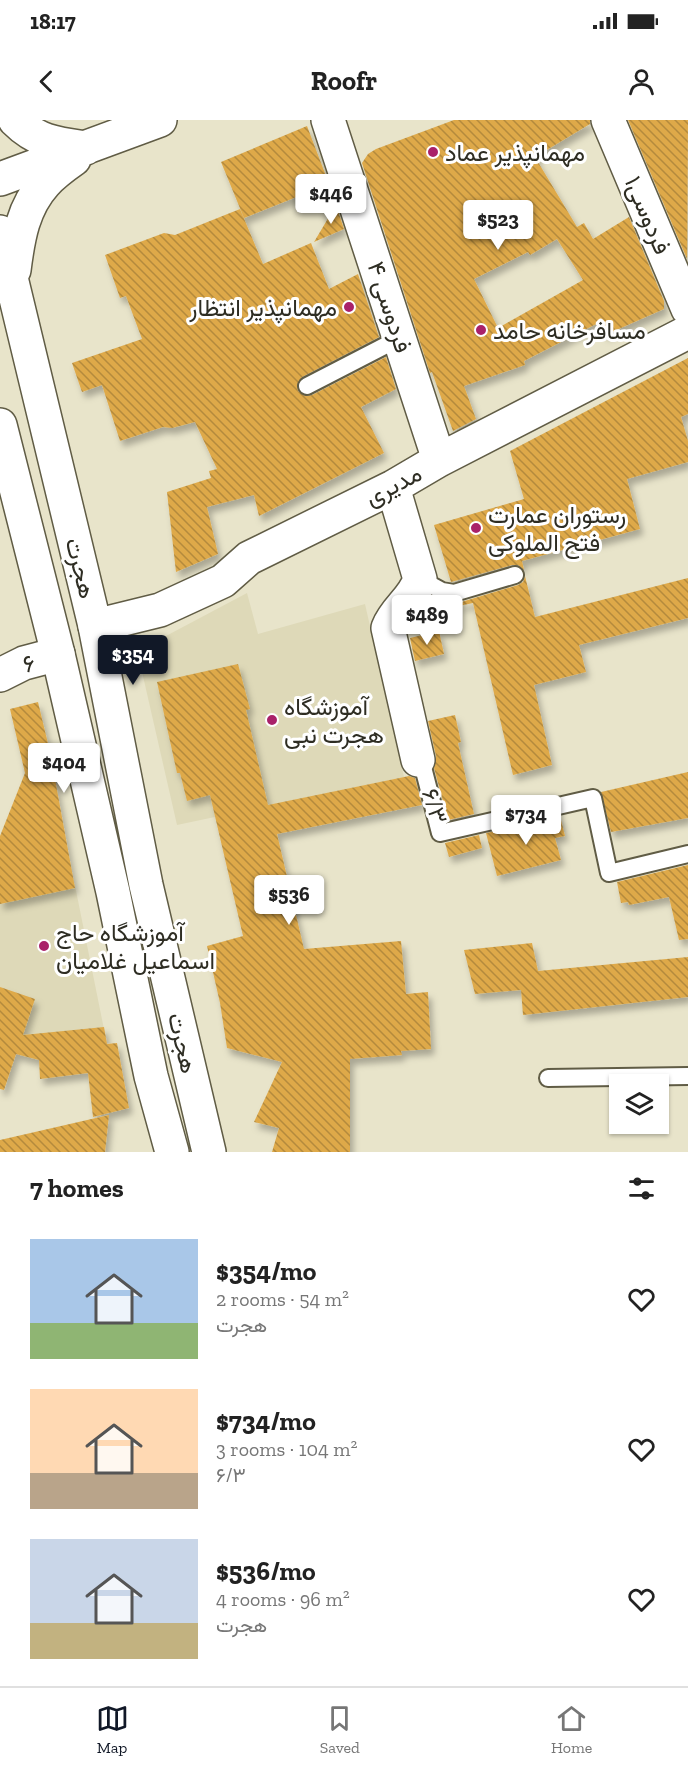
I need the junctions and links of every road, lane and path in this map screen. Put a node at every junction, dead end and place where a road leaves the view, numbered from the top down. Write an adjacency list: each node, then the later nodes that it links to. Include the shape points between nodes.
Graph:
1 (15, 120): 5 (main road, via 27,132 52,143)
2 (160, 120): 5 (main road)
3 (328, 120): 11 (main road, فردوسی ۴)
4 (608, 120): 9 (main road, فردوسی۱)
5 (86, 148): 6 (main road); 8 (main road, via 45,183 27,209 18,236)
6 (0, 179)
7 (0, 232): 8 (main road, هجرت)
8 (12, 283): 18 (main road, هجرت)
9 (688, 309)
10 (688, 332): 14 (main road, مدیری)
11 (400, 338): 12 (lane); 14 (main road, فردوسی ۴)
12 (307, 386)
13 (0, 425): 19 (main road, هجرت)
14 (439, 460): 15 (main road, مدیری)
15 (393, 487): 17 (main road); 18 (main road, مدیری, via 249,558 223,581 160,610)
16 (515, 575): 17 (lane, via 454,593)
17 (420, 579): 21 (main road, ۶/۳, via 416,591 388,628)
18 (95, 626): 26 (main road, هجرت, via 146,885)
19 (58, 654): 20 (main road, ۶, via 24,663); 25 (main road, هجرت, via 151,1077)
20 (0, 675)
21 (418, 760): 22 (lane, ۶/۳, via 440,833 593,798 609,873)
22 (688, 854)
23 (688, 1076): 24 (lane)
24 (548, 1078)
25 (172, 1152)
26 (209, 1152)

